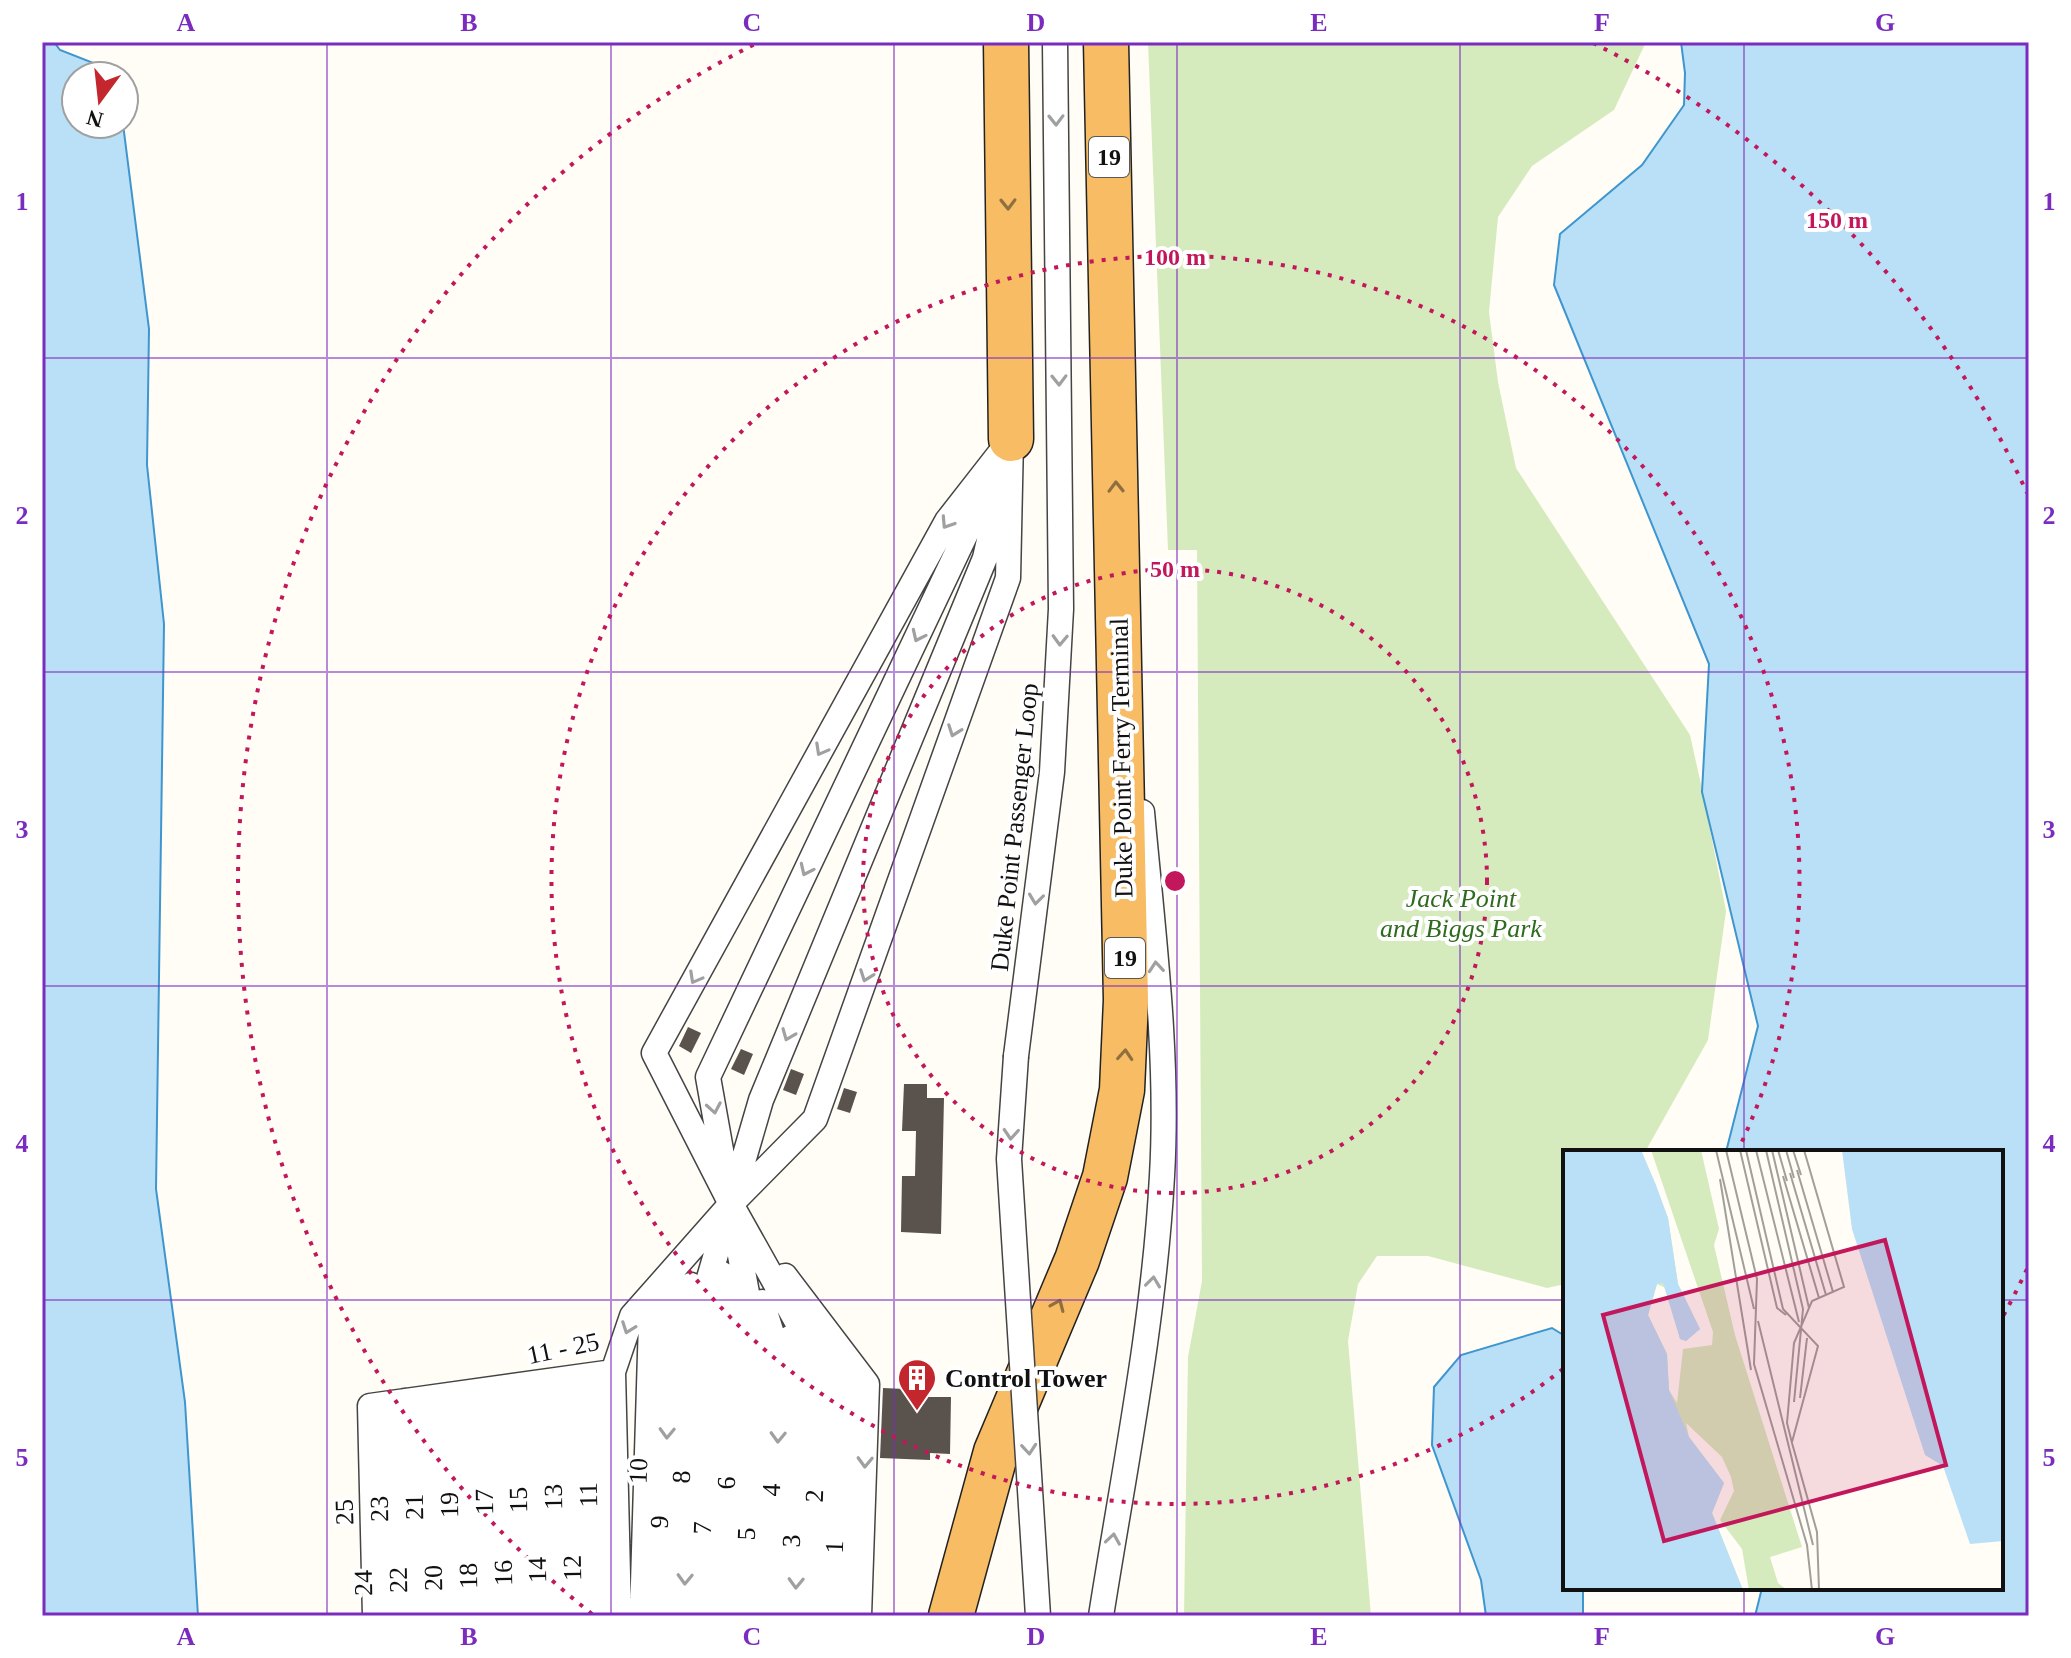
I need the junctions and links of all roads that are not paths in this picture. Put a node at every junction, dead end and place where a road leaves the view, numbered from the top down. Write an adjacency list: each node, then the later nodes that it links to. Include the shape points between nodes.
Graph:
1 (1006, 42): 4 (highway, one-way to 4)
2 (1055, 42): 38 (lane, Duke Point Passenger Loop, one-way to 38, bridge, via 1059,691 1009,1159)
3 (1106, 42): 5 (highway, Duke Point Ferry Terminal / 19, one-way to 3)
4 (1011, 439): 6 (lane, one-way to 6, via 985,558 761,1100); 6 (lane, one-way to 6, via 1008,578 815,1119); 6 (lane, one-way to 6, via 708,1077); 6 (lane, one-way to 6, via 947,521 654,1053)
5 (1117, 551): 9 (highway, Duke Point Ferry Terminal / 19, one-way to 5, via 1093,1219 1122,1090 1126,1000); 39 (lane, one-way to 5, via 1157,1252 1164,1111 1161,1016)
6 (731, 1204): 7 (lane); 7 (lane); 7 (lane); 7 (lane); 7 (lane); 8 (lane, 11 - 25, one-way to 8, via 632,1316); 25 (lane, via 651,1321)
7 (769, 1356): 26 (lane, 10, one-way to 26); 27 (lane, 9, one-way to 27); 28 (lane, 8); 29 (lane, 7); 30 (lane, 6); 31 (lane, 5, one-way to 31); 32 (lane, 4, one-way to 32); 33 (lane, 3); 34 (lane, 2); 35 (lane, 1, one-way to 35)
8 (491, 1389): 10 (lane, 25); 11 (lane, 24); 12 (lane, 23); 13 (lane, 22); 14 (lane, 21); 15 (lane, 20); 16 (lane, 19); 17 (lane, 18); 18 (lane, 17); 19 (lane, 16); 20 (lane, 15); 21 (lane, 14); 22 (lane, 13); 23 (lane, 12); 24 (lane, 11)
9 (996, 1452): 36 (highway, Duke Point Ferry Terminal / 19, via 947,1542); 37 (highway, Duke Point Ferry Terminal / 19)
10 (375, 1616)
11 (392, 1616)
12 (410, 1616)
13 (427, 1616)
14 (444, 1616)
15 (462, 1616)
16 (479, 1616)
17 (497, 1616)
18 (514, 1616)
19 (532, 1616)
20 (549, 1616)
21 (566, 1616)
22 (584, 1616)
23 (601, 1616)
24 (619, 1616)
25 (642, 1616)
26 (661, 1616)
27 (683, 1616)
28 (705, 1616)
29 (727, 1616)
30 (750, 1616)
31 (771, 1616)
32 (795, 1616)
33 (816, 1616)
34 (838, 1616)
35 (859, 1616)
36 (927, 1616)
37 (951, 1616)
38 (1038, 1616)
39 (1101, 1616)

